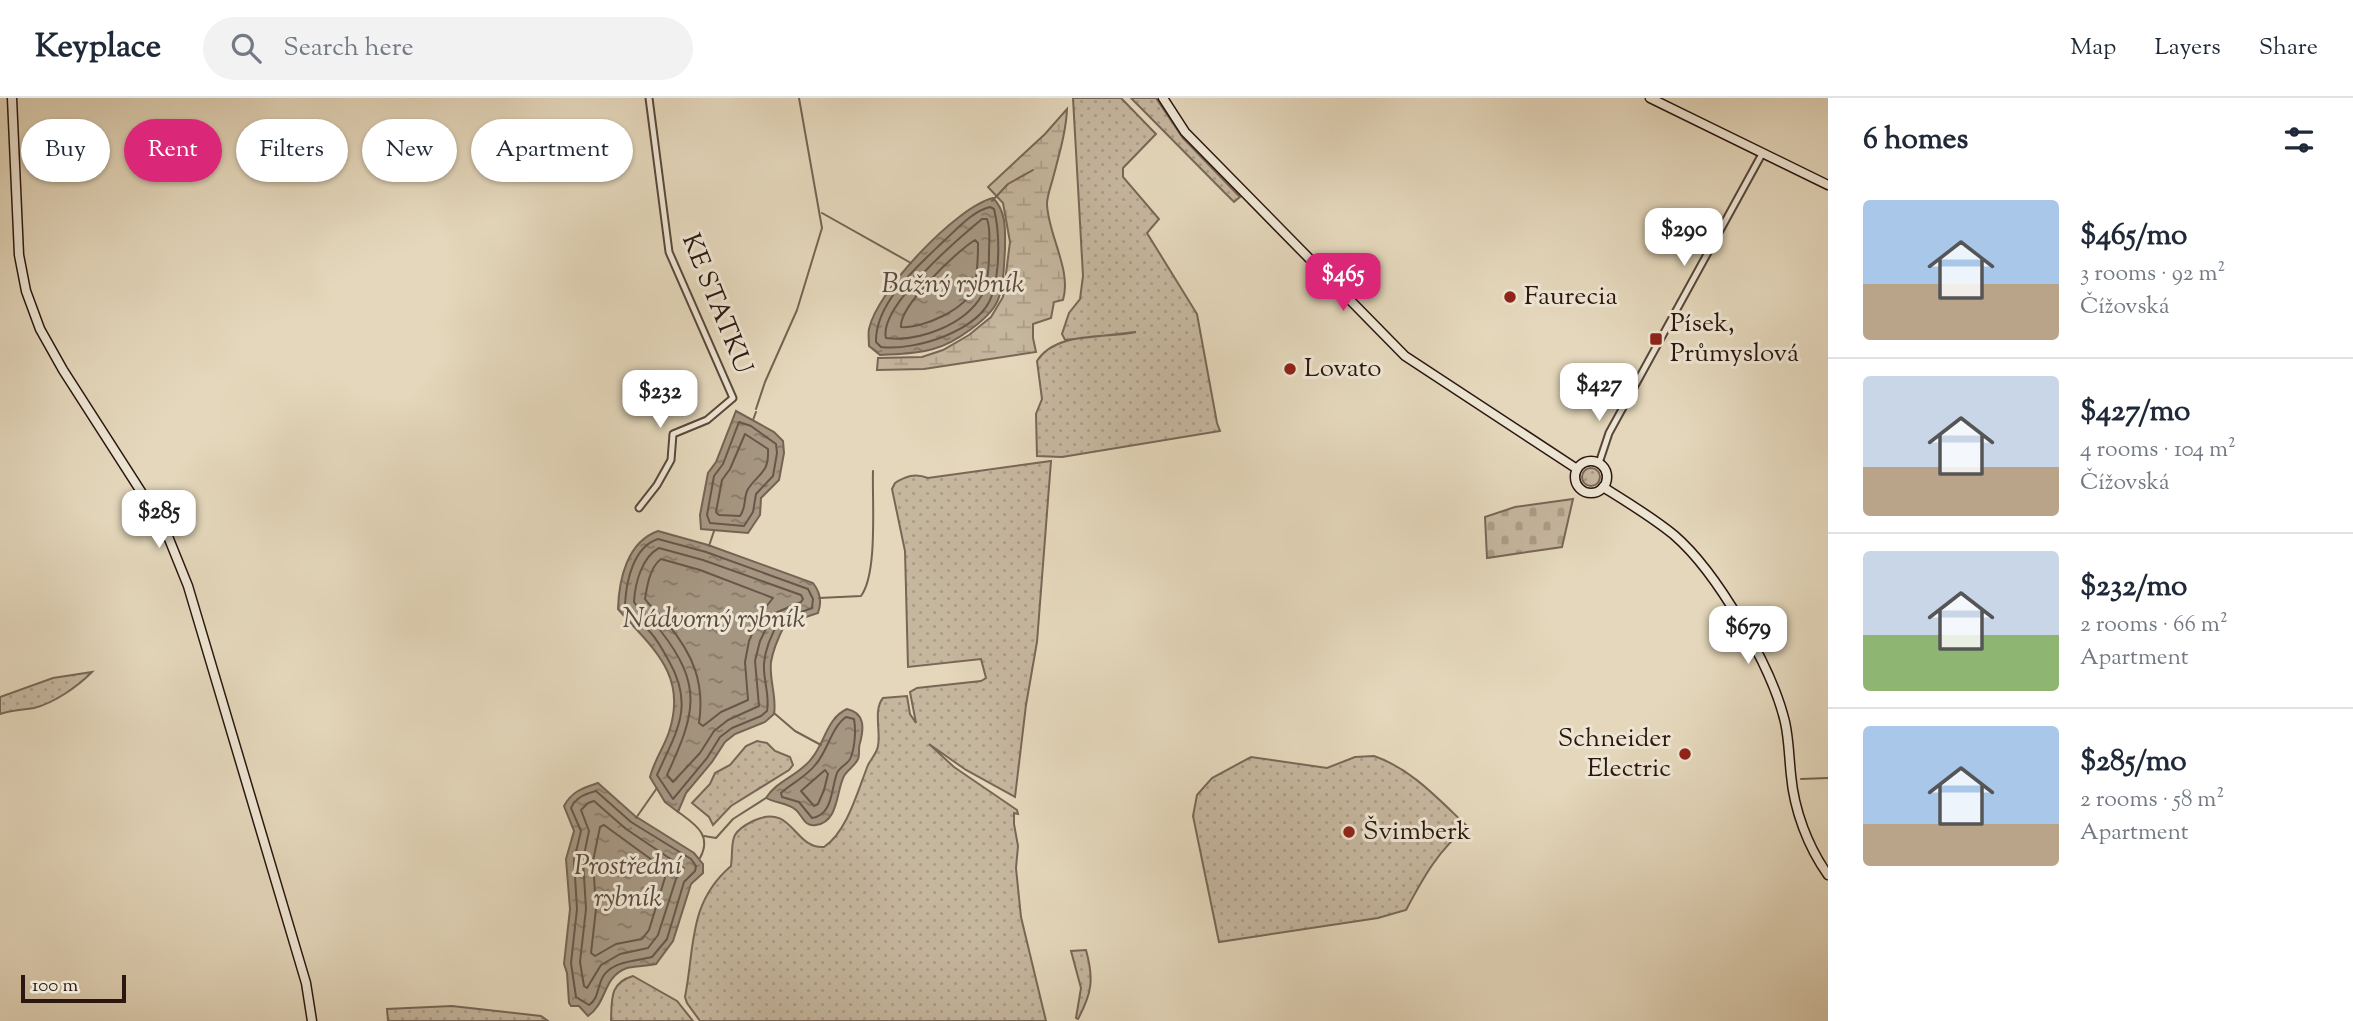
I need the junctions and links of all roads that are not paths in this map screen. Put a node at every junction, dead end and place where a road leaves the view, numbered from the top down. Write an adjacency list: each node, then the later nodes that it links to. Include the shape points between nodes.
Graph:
1 (12, 98): 12 (street, via 19,254 26,290 40,329 63,370 165,528 178,559 306,983)
2 (649, 98): 10 (street, KE STATKU, via 669,252 733,398 707,420 673,434 671,460)
3 (1163, 98): 8 (street, via 1185,132 1405,356)
4 (1650, 98): 5 (street)
5 (1762, 154): 6 (street); 7 (street, via 1609,433)
6 (1828, 185)
7 (1599, 463): 8 (street, via 1585,462); 9 (street, via 1606,474)
8 (1577, 469): 9 (street, via 1575,482 1581,490 1592,493)
9 (1603, 487): 11 (street, via 1676,536 1694,555 1751,641 1786,725 1795,802)
10 (639, 508)
11 (1828, 875)
12 (312, 1021)

